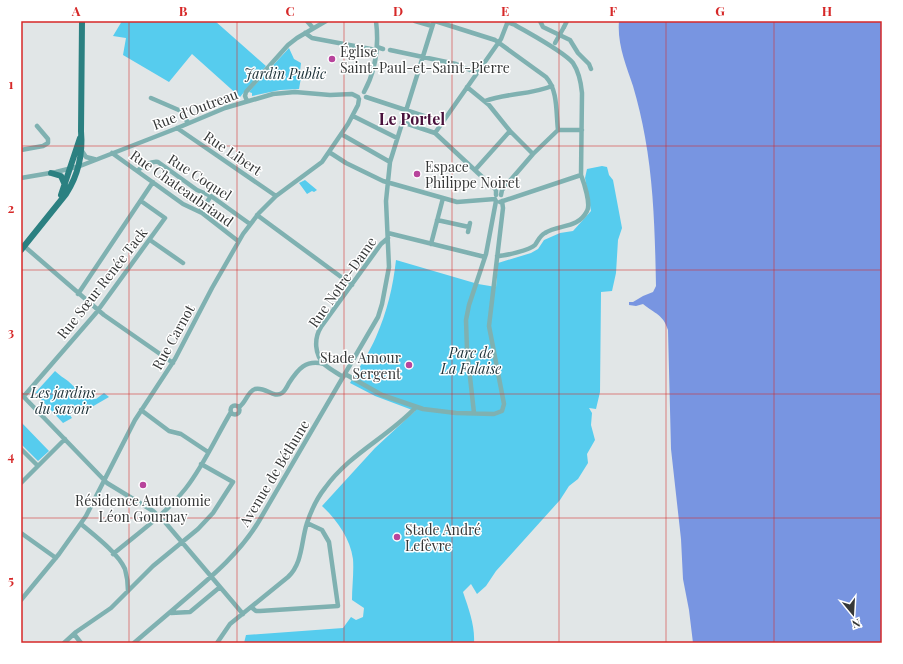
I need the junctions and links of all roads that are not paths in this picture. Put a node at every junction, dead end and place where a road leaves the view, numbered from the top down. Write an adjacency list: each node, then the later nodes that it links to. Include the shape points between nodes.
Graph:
1 (82, 21): 37 (main road)
2 (307, 21): 10 (street)
3 (326, 21): 10 (street)
4 (376, 21): 13 (street)
5 (415, 21): 9 (street)
6 (508, 21): 12 (street); 15 (street)
7 (540, 21): 18 (street, via 543,27 570,40)
8 (567, 21): 15 (street, bridge)
9 (434, 23): 12 (street); 17 (street, Avenue de Béthune)
10 (313, 28): 11 (street)
11 (305, 33): 13 (street, via 312,38); 26 (street, via 288,45 264,72 246,94)
12 (498, 42): 19 (street); 20 (street, via 544,75)
13 (377, 48): 14 (street); 22 (street)
14 (383, 48)
15 (553, 48): 36 (street, via 571,61 580,76)
16 (390, 50): 17 (street)
17 (423, 56): 19 (street, via 460,65); 28 (street, Avenue de Béthune)
18 (591, 69)
19 (477, 73): 21 (street)
20 (552, 86): 27 (street); 35 (street)
21 (467, 87): 27 (street); 31 (street)
22 (364, 92): 23 (street); 25 (street, via 359,92)
23 (366, 97): 25 (street, via 364,100); 28 (street)
24 (151, 98): 32 (street, via 181,111)
25 (358, 98): 26 (street, Rue d'Outreau, via 352,94 289,92); 29 (street, Rue Carnot)
26 (247, 100): 32 (street, Rue d'Outreau)
27 (485, 101): 38 (street)
28 (406, 110): 30 (street, Avenue de Béthune); 31 (street)
29 (353, 116): 40 (street, Rue Carnot); 41 (street)
30 (402, 122): 39 (street); 41 (street, Avenue de Béthune)
31 (442, 122): 39 (street)
32 (188, 123): 34 (street, Rue d'Outreau)
33 (37, 126): 43 (street, via 48,139 48,143 45,146)
34 (177, 128): 46 (street, Rue d'Outreau); 61 (street, Rue Libert)
35 (558, 130): 36 (street); 47 (street)
36 (582, 130): 55 (street)
37 (81, 131): 42 (main road); 44 (main road)
38 (510, 131): 47 (street); 51 (street)
39 (434, 133): 51 (street)
40 (341, 134): 45 (street, Rue Carnot); 49 (street)
41 (397, 138): 49 (street, Avenue de Béthune)
42 (79, 139): 50 (street); 52 (main road)
43 (21, 150)
44 (82, 150): 48 (street, via 86,158); 50 (main road)
45 (329, 152): 58 (street); 61 (street, Rue Carnot, via 319,165)
46 (112, 153): 48 (street, Rue d'Outreau); 53 (street, Rue Chateaubriand)
47 (533, 154): 62 (street)
48 (98, 159): 50 (street, Rue d'Outreau)
49 (390, 162): 58 (street, Avenue de Béthune)
50 (79, 163): 52 (street, Rue d'Outreau); 59 (main road, via 73,182)
51 (475, 170): 62 (street, via 494,188)
52 (68, 171): 54 (street, Rue d'Outreau); 59 (main road, via 70,181)
53 (137, 171): 57 (street, Rue Chateaubriand); 60 (street, Rue Coquel, via 156,161 197,190)
54 (51, 173): 56 (street, Rue d'Outreau); 59 (main road, via 62,177)
55 (581, 175): 65 (street); 76 (street, via 588,208 576,223 544,233 530,248)
56 (21, 178)
57 (153, 182): 64 (street); 66 (street, Rue Chateaubriand, via 183,204)
58 (387, 182): 63 (street); 71 (street, Avenue de Béthune)
59 (66, 189): 75 (main road, via 55,208)
60 (211, 196): 66 (street); 69 (street, Rue Coquel)
61 (276, 196): 67 (street, Rue Carnot)
62 (497, 197): 63 (street, via 457,202); 65 (street, via 499,202); 77 (street)
63 (443, 198): 68 (street)
64 (140, 201): 72 (street, Rue Sœur Renée Tack, via 165,218); 80 (street)
65 (502, 201): 76 (street)
66 (200, 212): 73 (street, Rue Chateaubriand)
67 (257, 215): 69 (street, Rue Carnot); 79 (street)
68 (437, 220): 70 (street); 74 (street)
69 (250, 224): 73 (street, Rue Carnot)
70 (469, 228)
71 (388, 235): 74 (street); 79 (street, Rue Notre-Dame); 84 (street, Avenue de Béthune, via 390,267 382,304 375,322)
72 (150, 240): 78 (street); 81 (street, Rue Sœur Renée Tack)
73 (238, 241): 82 (street, Rue Carnot)
74 (431, 244): 77 (street)
75 (23, 248): 80 (street)
76 (497, 256): 88 (street, via 489,326 504,404 503,409 496,413)
77 (485, 257): 88 (street, via 469,305 465,326)
78 (183, 263)
79 (352, 285): 83 (street, Rue Notre-Dame, via 317,335 317,350)
80 (78, 294): 81 (street)
81 (98, 311): 82 (street); 85 (street, Rue Sœur Renée Tack)
82 (173, 363): 87 (street, Rue Carnot)
83 (324, 364): 84 (street); 91 (street, via 314,363 302,367 280,394 260,388 253,390 242,405 231,408)
84 (344, 376): 86 (street, via 382,395); 103 (street, Avenue de Béthune, via 255,528 232,557)
85 (22, 395): 89 (street)
86 (416, 406): 88 (street, via 439,411); 97 (street, via 336,474 319,496)
87 (141, 410): 91 (street, via 169,431 181,434); 94 (street, Rue Carnot)
88 (474, 413)
89 (65, 439): 93 (street); 94 (street)
90 (21, 449): 93 (street)
91 (208, 452): 92 (street)
92 (201, 464): 96 (street, via 185,489); 100 (street, via 233,482 213,513)
93 (38, 466): 95 (street)
94 (105, 480): 96 (street); 98 (street, Rue Carnot)
95 (21, 483)
96 (159, 515): 100 (street); 101 (street)
97 (307, 523): 108 (street, via 296,568); 108 (street, via 322,530 329,542 338,606 260,612)
98 (81, 524): 101 (street); 102 (street, Rue Carnot)
99 (21, 533): 102 (street)
100 (183, 542): 103 (street); 105 (street, via 153,566)
101 (113, 554): 105 (street, via 125,570)
102 (56, 558): 106 (street, Rue Carnot)
103 (212, 576): 104 (street); 107 (street, Avenue de Béthune)
104 (220, 587): 109 (street, via 190,612); 111 (street)
105 (128, 591): 112 (street, via 106,612)
106 (21, 600)
107 (180, 604): 109 (street, via 179,608); 110 (street, Avenue de Béthune)
108 (251, 607): 111 (street)
109 (183, 613): 110 (street)
110 (170, 614): 115 (street, Avenue de Béthune)
111 (243, 614): 116 (street, via 227,628)
112 (74, 634): 113 (street); 114 (street)
113 (64, 643)
114 (82, 643)
115 (134, 643)
116 (217, 643)

